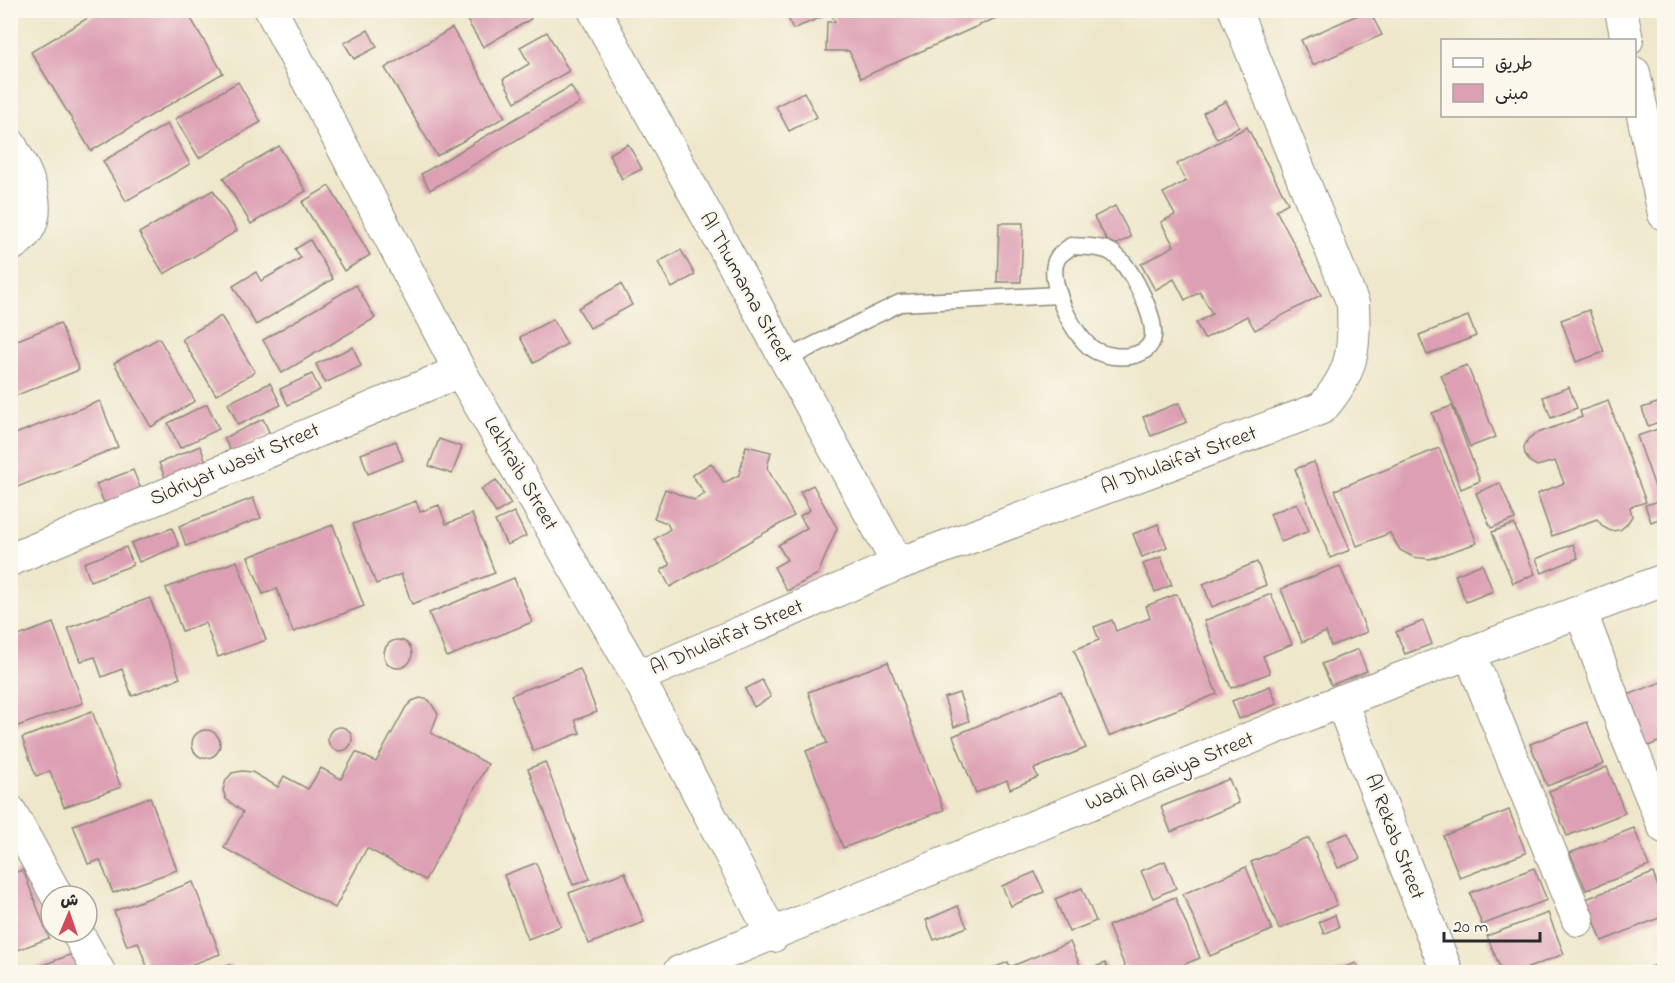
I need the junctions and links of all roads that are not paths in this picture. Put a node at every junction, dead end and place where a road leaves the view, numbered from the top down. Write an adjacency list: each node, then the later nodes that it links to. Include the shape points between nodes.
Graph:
1 (271, 10): 12 (street, Lekhraib Street)
2 (594, 10): 11 (street, Al Thumama Street)
3 (1235, 10): 14 (street, Al Dhulaifat Street, via 1353,304 1354,333 1341,385 1322,408)
4 (1621, 10): 5 (street)
5 (1628, 39)
6 (1636, 78): 8 (street)
7 (10, 144): 9 (street, via 31,183 33,213 29,229)
8 (1665, 214)
9 (10, 246)
10 (1059, 295): 10 (lane, via 1083,342 1096,352 1133,356 1145,352 1152,344 1154,329 1146,304 1124,262 1110,251 1071,246 1057,258 1054,275); 11 (lane, via 900,303)
11 (784, 360): 14 (street, Al Thumama Street)
12 (460, 371): 13 (street, Sidriyat Wasit Street); 18 (street, Lekhraib Street)
13 (10, 560)
14 (898, 564): 18 (street, Al Dhulaifat Street)
15 (1665, 580): 16 (street, Wadi Al Gaiya Street)
16 (1581, 612): 17 (street, Wadi Al Gaiya Street); 21 (street)
17 (1469, 652): 19 (street, Wadi Al Gaiya Street); 23 (street)
18 (639, 677): 24 (street, Lekhraib Street)
19 (1341, 701): 24 (street, Wadi Al Gaiya Street); 28 (street, Al Rekab Street)
20 (10, 811): 22 (street)
21 (1665, 827)
22 (50, 884)
23 (1578, 920)
24 (772, 936): 27 (street, Wadi Al Gaiya Street)
25 (84, 944): 26 (street)
26 (99, 972)
27 (679, 972)
28 (1447, 972)

